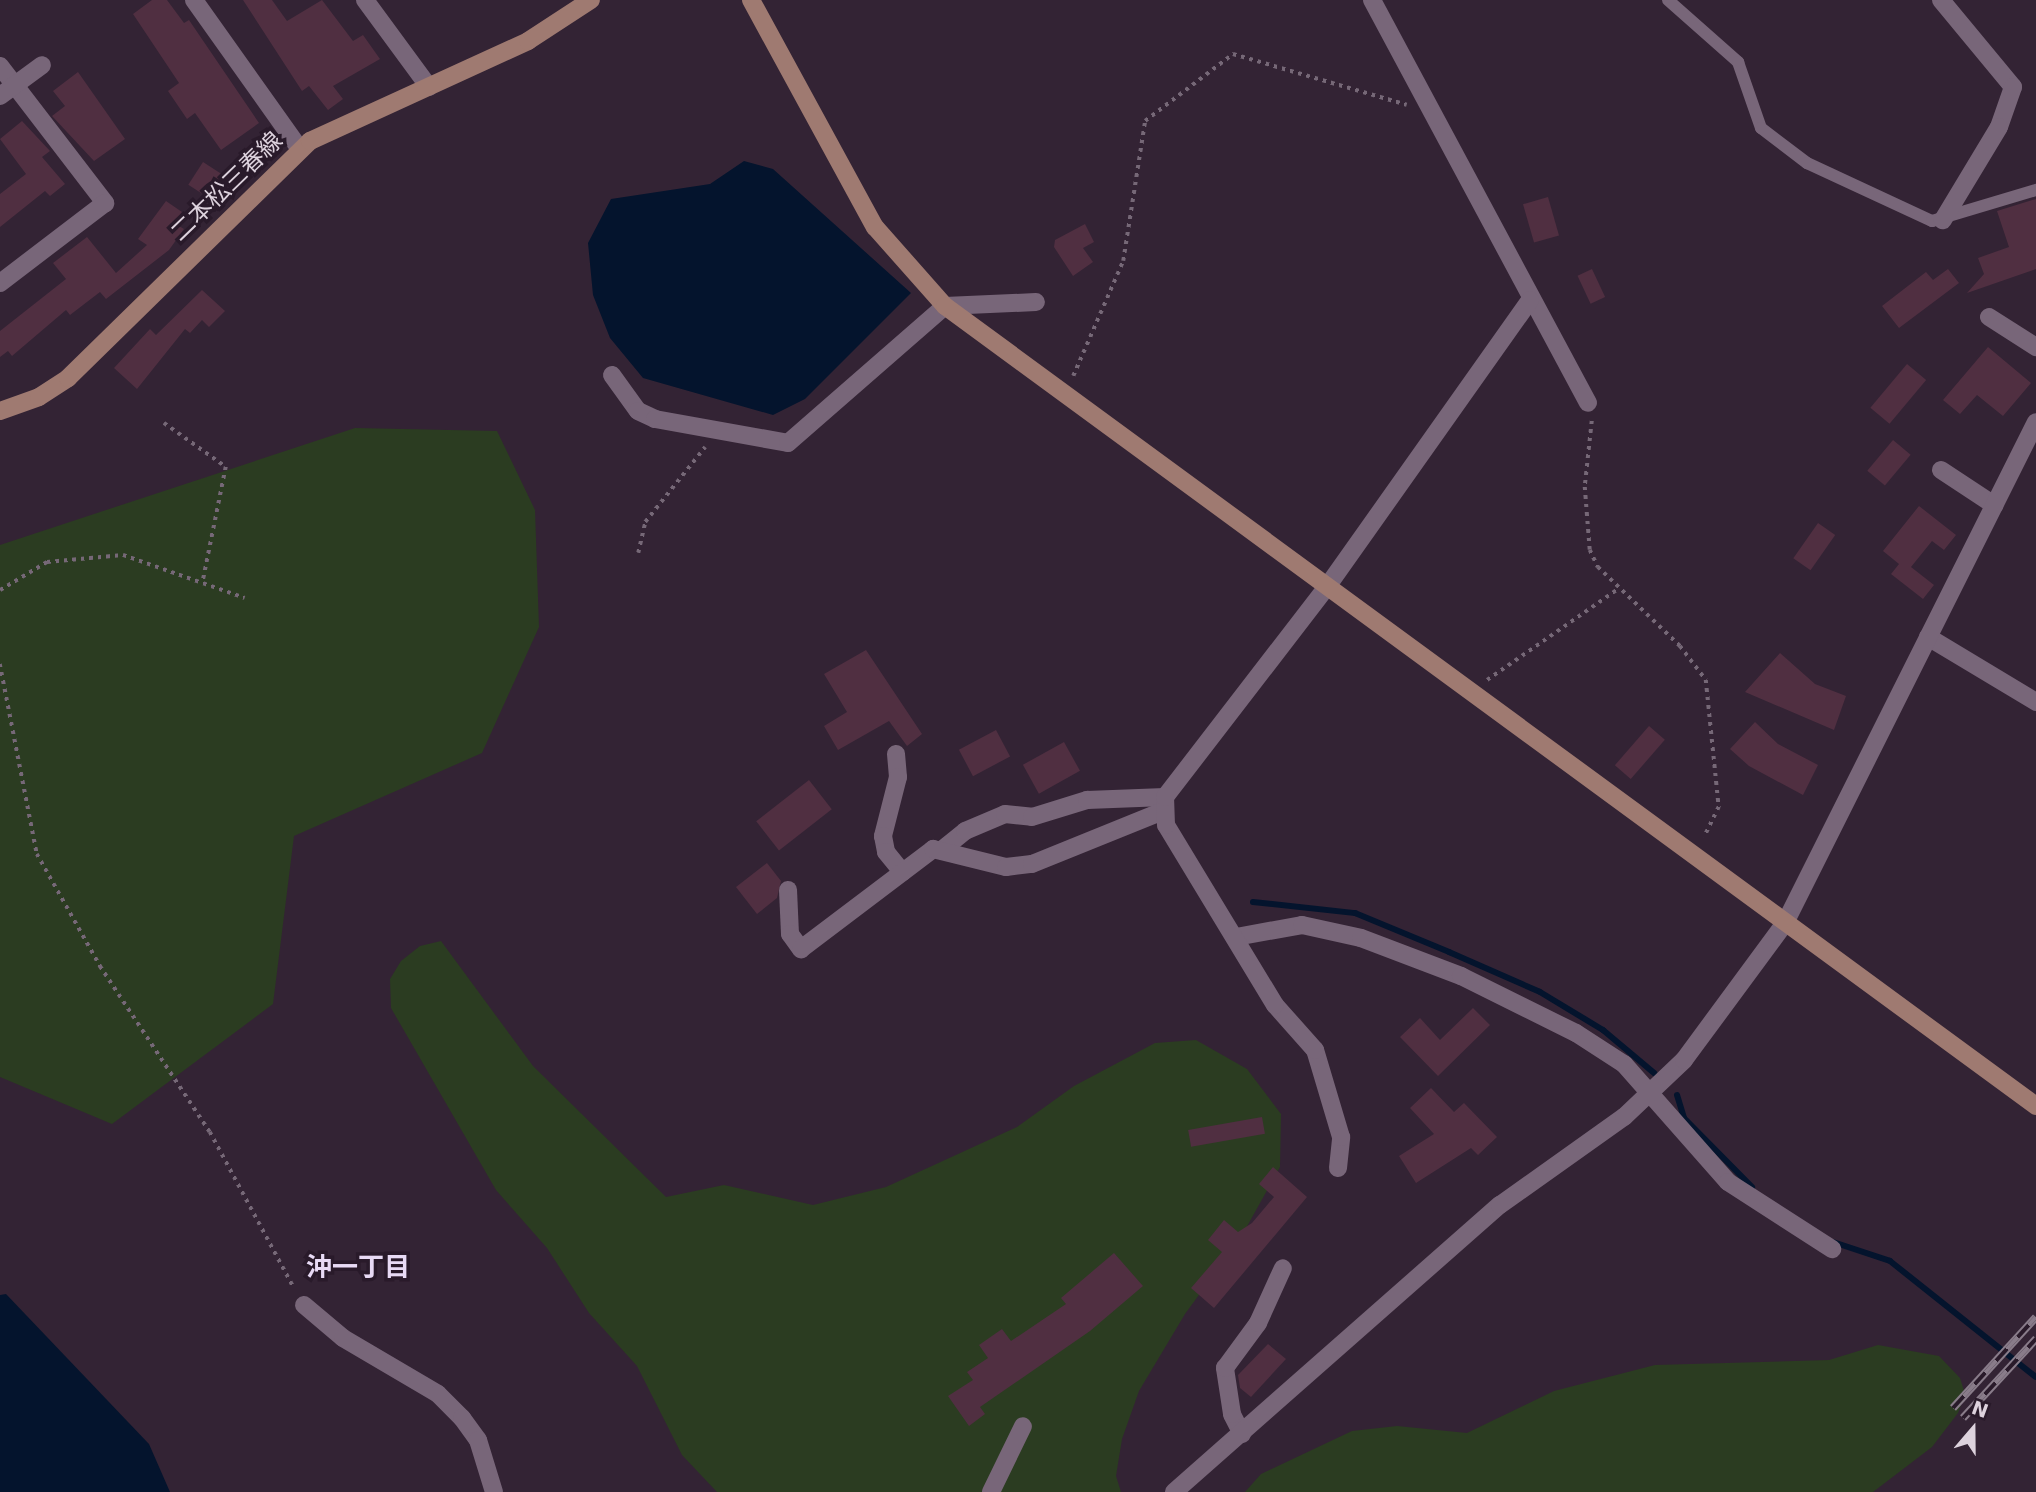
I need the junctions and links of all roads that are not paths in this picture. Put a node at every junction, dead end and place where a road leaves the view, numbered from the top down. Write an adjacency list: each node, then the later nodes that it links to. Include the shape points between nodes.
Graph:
1 (194, 0): 12 (street)
2 (365, 0): 10 (street)
3 (591, 0): 10 (street, 二本松三春線, via 528,41)
4 (751, 0): 18 (street, via 875,227)
5 (1372, 0): 16 (street, via 1426,108 1473,181)
6 (1668, 0): 14 (lane, via 1738,62 1761,128 1807,163 1919,218)
7 (1941, 0): 14 (street, via 2013,87 1999,127)
8 (42, 65): 11 (street)
9 (0, 66): 11 (street)
10 (429, 88): 12 (street, 二本松三春線)
11 (7, 91): 15 (street, via 105,203)
12 (300, 149): 23 (street, 二本松三春線, via 68,378 39,397)
13 (2036, 190): 14 (lane)
14 (1943, 220)
15 (1, 280)
16 (1530, 300): 22 (street); 27 (street)
17 (1036, 302): 18 (street)
18 (945, 306): 21 (street, via 788,443 638,411); 27 (street)
19 (1989, 317): 20 (street)
20 (2036, 347)
21 (612, 375)
22 (1588, 404)
23 (0, 411)
24 (2036, 422): 26 (street)
25 (1941, 470): 26 (street)
26 (1994, 505): 28 (street)
27 (1329, 584): 31 (street); 35 (street)
28 (1928, 637): 29 (street); 35 (street)
29 (2036, 702)
30 (896, 754): 33 (street, via 898,777 883,836 886,852)
31 (1164, 804): 32 (street, via 1087,800 1032,817 1005,814 965,831); 32 (street, via 1032,864 1006,867); 36 (street, via 1166,825)
32 (943, 849): 33 (street, via 933,849)
33 (902, 872): 34 (street, via 800,949 790,934)
34 (788, 890)
35 (1786, 923): 37 (street, via 1684,1060); 38 (street)
36 (1236, 937): 37 (street, via 1302,925 1362,938 1461,976 1576,1033 1624,1064); 39 (street, via 1275,1005 1315,1050 1341,1138)
37 (1648, 1094): 40 (street, via 1728,1182); 44 (street, via 1500,1205)
38 (2036, 1105)
39 (1338, 1168)
40 (1832, 1249)
41 (1283, 1268): 44 (street, via 1258,1323 1225,1368 1232,1414)
42 (304, 1305): 45 (street, via 343,1338 446,1402 478,1440)
43 (1023, 1426): 46 (street)
44 (1242, 1434): 47 (street)
45 (494, 1492)
46 (991, 1492)
47 (1174, 1492)

